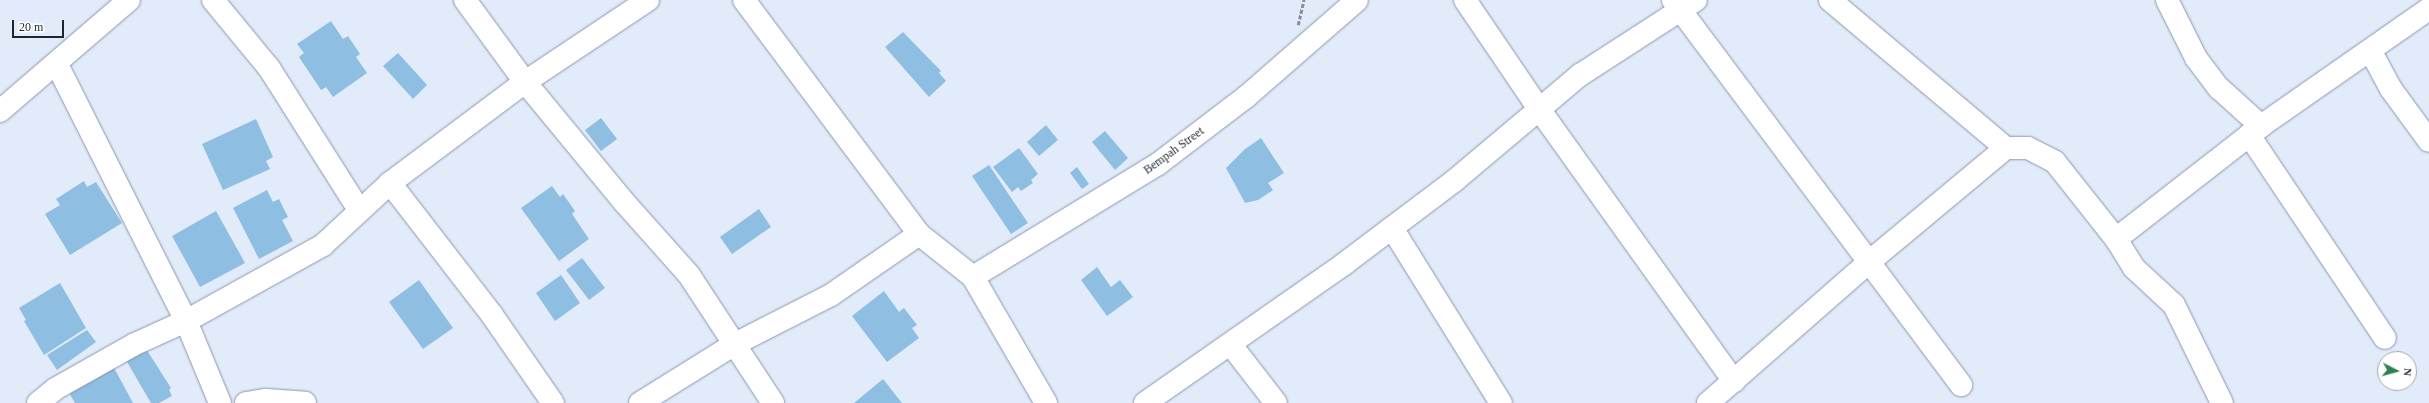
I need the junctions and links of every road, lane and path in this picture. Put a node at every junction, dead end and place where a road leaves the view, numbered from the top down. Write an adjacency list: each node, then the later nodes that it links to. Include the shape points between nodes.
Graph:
1 (129, 0): 13 (street)
2 (212, 0): 21 (street, via 269,68)
3 (465, 0): 14 (street)
4 (648, 0): 14 (street)
5 (744, 0): 23 (street)
6 (1357, 0): 26 (street, Bempah Street, via 1246,97 1158,164)
7 (1465, 0): 15 (street)
8 (1830, 0): 19 (street)
9 (2167, 0): 17 (street, via 2196,58)
10 (1683, 3): 15 (street, via 1580,75); 25 (street)
11 (2429, 10): 12 (street)
12 (2370, 52): 17 (street); 18 (street, via 2391,88)
13 (57, 64): 16 (street); 27 (street)
14 (525, 82): 20 (street); 29 (street, via 624,202 689,275)
15 (1539, 109): 22 (street, via 1454,181); 31 (street)
16 (0, 111)
17 (2255, 130): 24 (street); 28 (street)
18 (2429, 140)
19 (2006, 148): 24 (street, via 2028,148 2054,162); 25 (street)
20 (390, 183): 21 (street); 37 (street, via 492,316)
21 (359, 210): 27 (street, via 323,245)
22 (1392, 228): 30 (street); 43 (street)
23 (919, 234): 26 (street); 29 (street, via 831,295)
24 (2116, 239): 45 (street, via 2134,268 2174,305)
25 (1869, 262): 31 (street); 32 (street)
26 (973, 278): 40 (street)
27 (186, 321): 33 (street, via 133,345 56,389); 34 (street)
28 (2385, 338)
29 (733, 345): 38 (street); 39 (street)
30 (1231, 345): 41 (street); 42 (street)
31 (1734, 381): 44 (street)
32 (1961, 385)
33 (38, 403)
34 (220, 403)
35 (246, 403): 36 (street, via 266,400)
36 (306, 403)
37 (553, 403)
38 (640, 403)
39 (773, 403)
40 (1046, 403)
41 (1145, 403)
42 (1276, 403)
43 (1501, 403)
44 (1708, 403)
45 (2222, 403)

